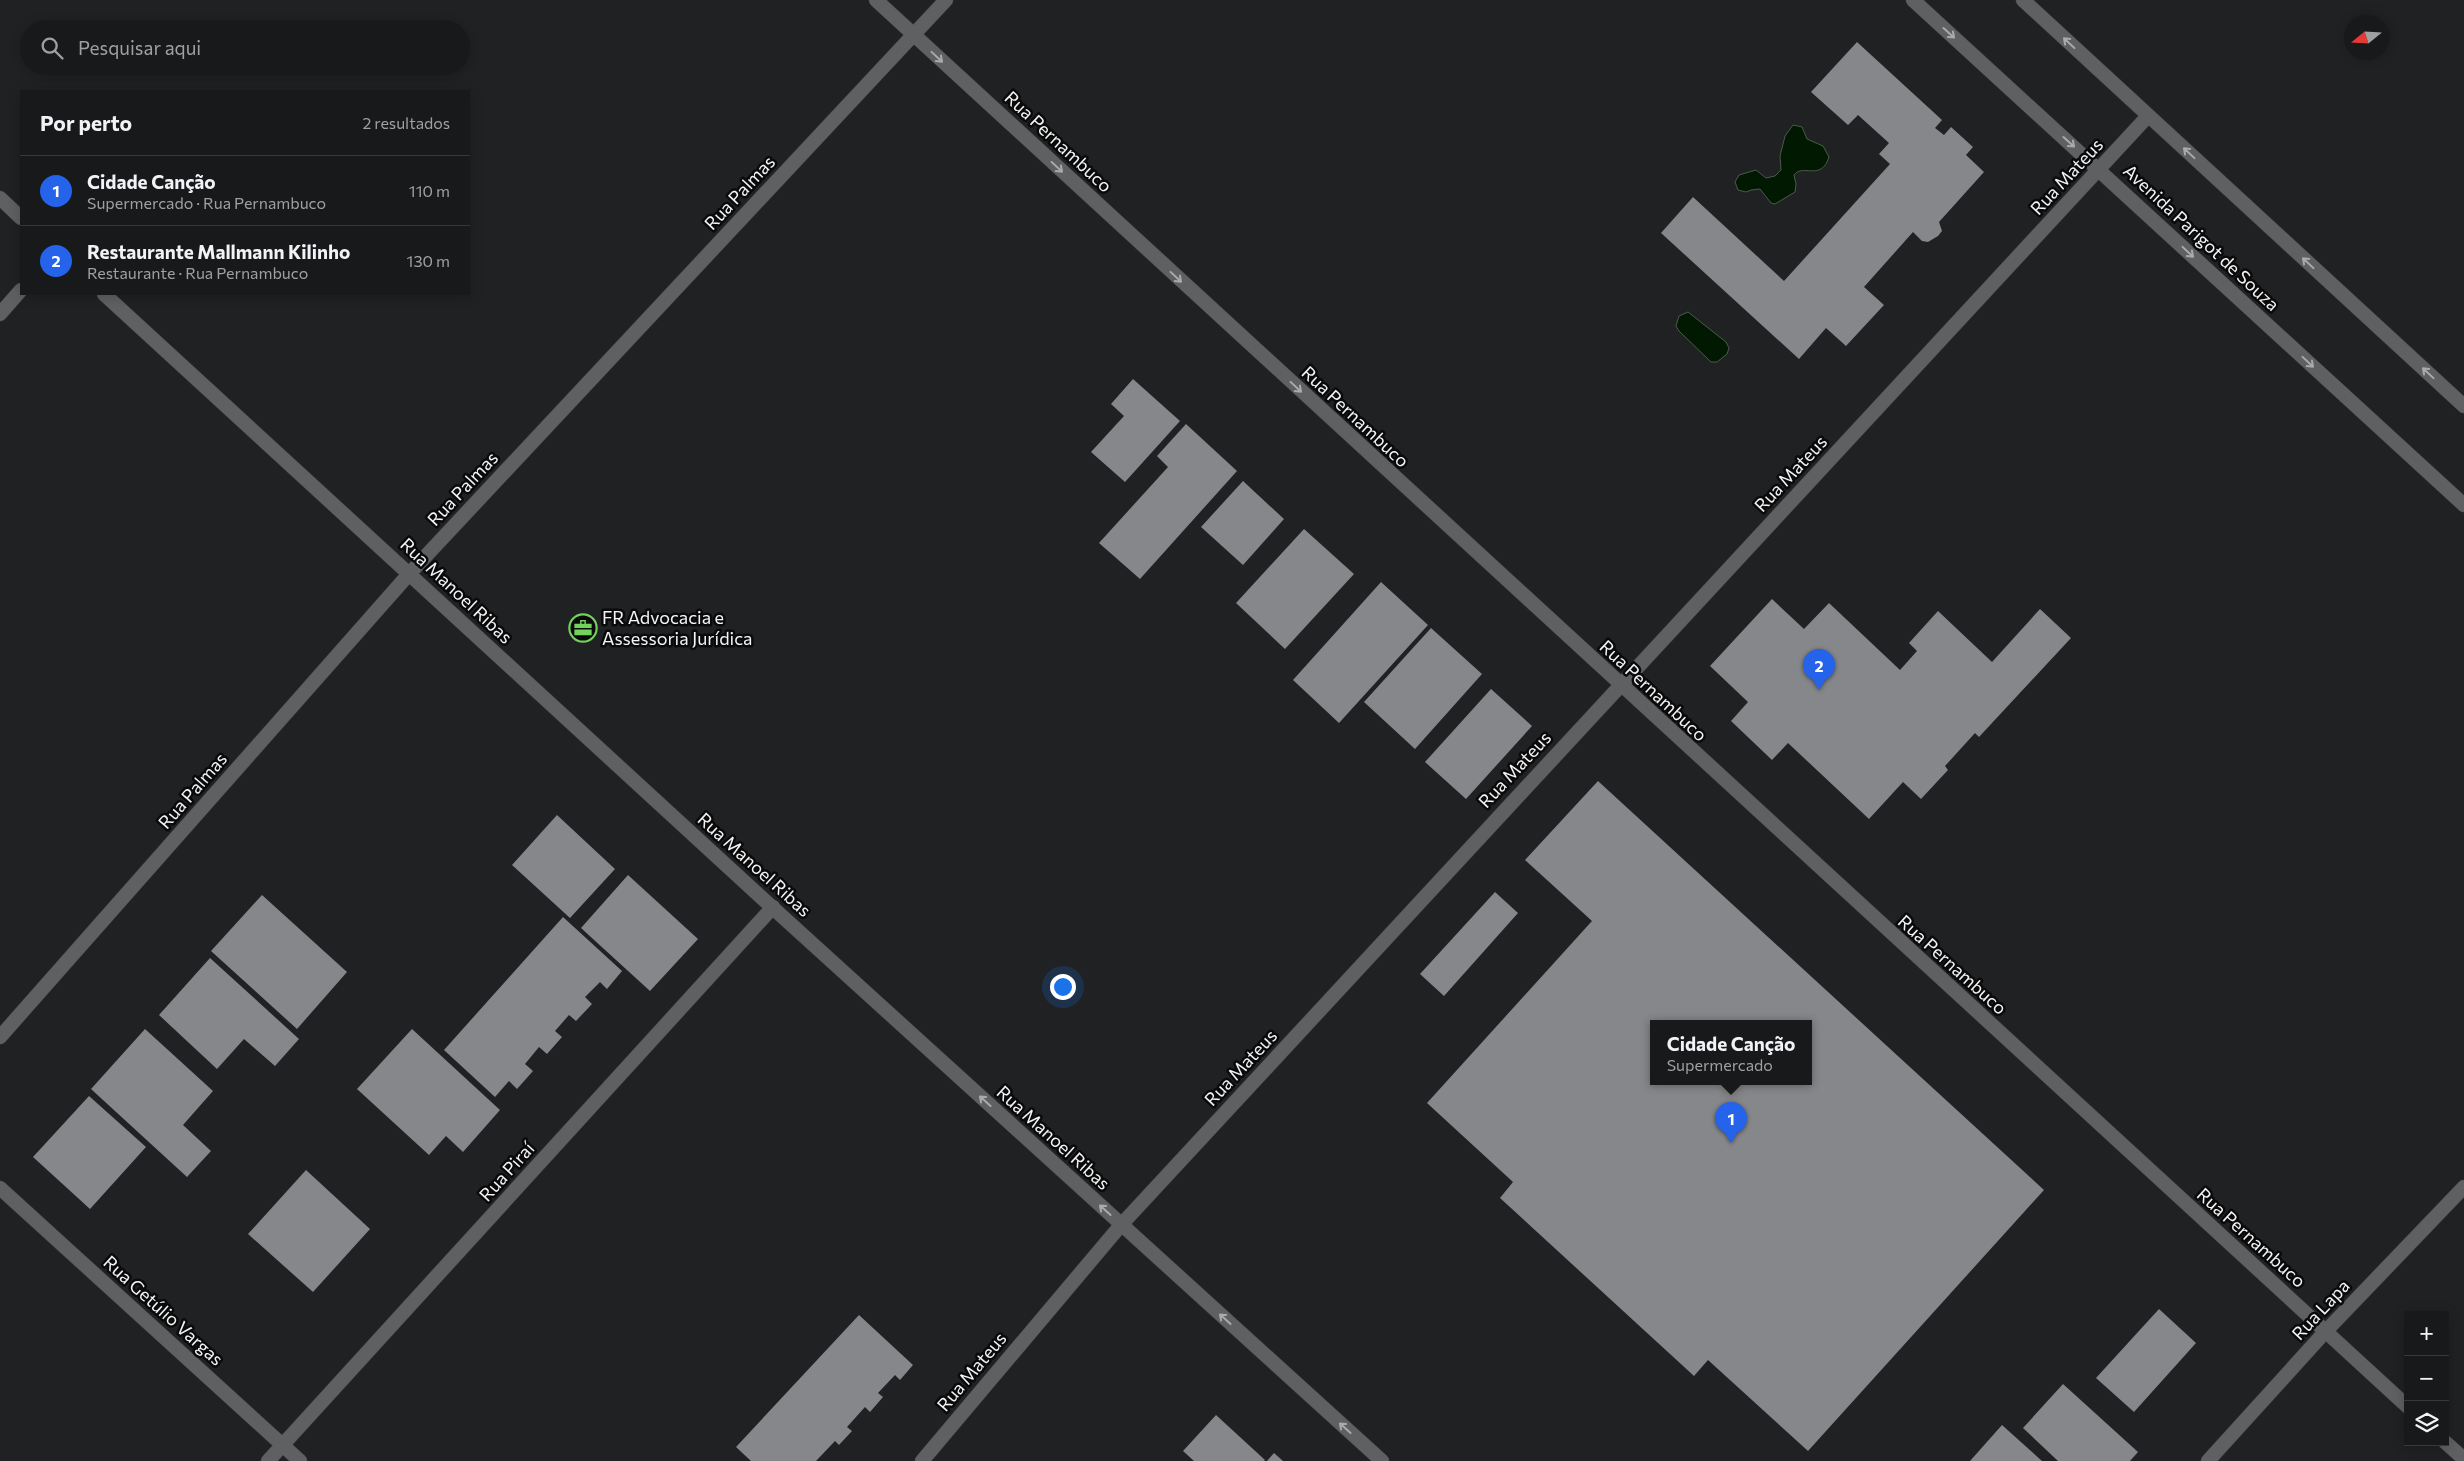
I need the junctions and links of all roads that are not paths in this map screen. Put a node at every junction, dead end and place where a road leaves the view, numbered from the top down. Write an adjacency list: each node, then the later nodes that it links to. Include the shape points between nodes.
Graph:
1 (876, 0): 5 (street, Rua Pernambuco)
2 (946, 0): 5 (street, Rua Palmas)
3 (1912, 0): 7 (street, Avenida Parigot de Souza, one-way to 7)
4 (2023, 0): 6 (street, one-way to 4)
5 (914, 35): 15 (street, Rua Palmas); 16 (street, Rua Pernambuco, one-way to 16)
6 (2148, 116): 7 (street, Rua Mateus); 13 (street, one-way to 6)
7 (2099, 170): 14 (street, Avenida Parigot de Souza, one-way to 14); 16 (street, Rua Mateus)
8 (0, 198): 9 (street)
9 (20, 217)
10 (20, 291): 12 (street)
11 (105, 295): 15 (street, Rua Manoel Ribas)
12 (0, 314)
13 (2464, 406)
14 (2464, 505)
15 (409, 574): 17 (street, Rua Manoel Ribas); 18 (street, Rua Palmas)
16 (1619, 686): 21 (street, Rua Mateus); 22 (street, Rua Pernambuco)
17 (774, 907): 21 (street, Rua Manoel Ribas, one-way to 17); 24 (street, Rua Piraí)
18 (0, 1037)
19 (2464, 1187): 22 (street, Rua Lapa)
20 (0, 1188): 24 (street, Rua Getúlio Vargas)
21 (1121, 1225): 29 (street, Rua Mateus); 30 (street, Rua Manoel Ribas, one-way to 21)
22 (2325, 1332): 23 (street, Rua Pernambuco); 31 (street, Rua Lapa)
23 (2404, 1404)
24 (282, 1445): 27 (street, Rua Piraí); 28 (street, Rua Getúlio Vargas)
25 (2449, 1446): 26 (street)
26 (2464, 1459)
27 (268, 1461)
28 (300, 1461)
29 (922, 1461)
30 (1382, 1461)
31 (2208, 1461)

